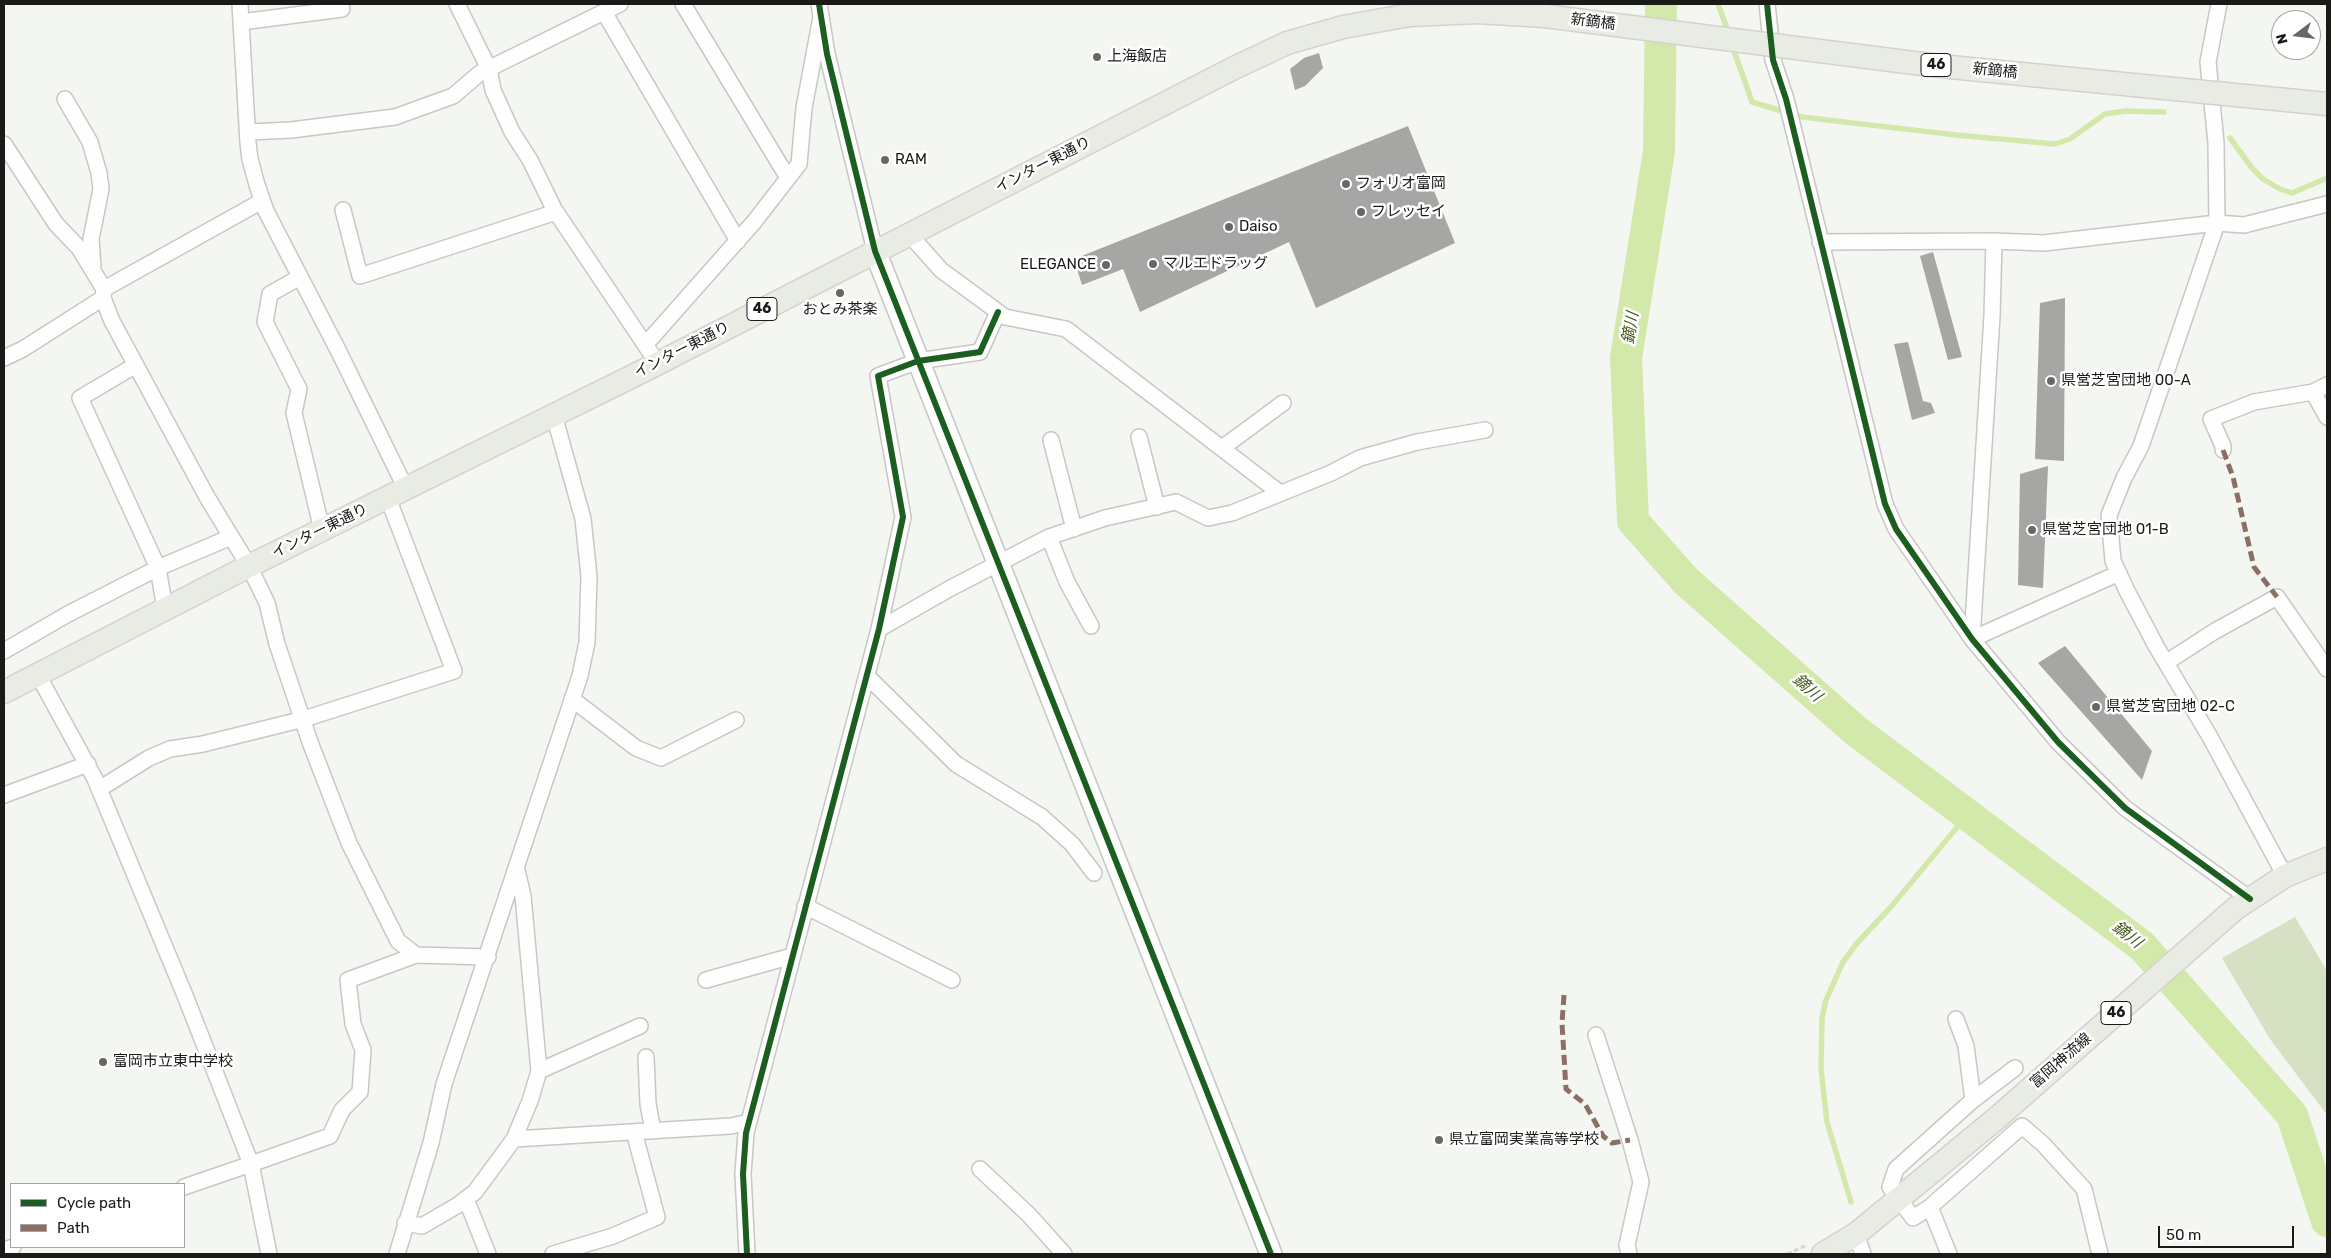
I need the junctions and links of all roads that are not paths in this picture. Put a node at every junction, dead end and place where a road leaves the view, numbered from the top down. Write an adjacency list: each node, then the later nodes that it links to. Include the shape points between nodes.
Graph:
1 (240, 4): 11 (street)
2 (457, 4): 12 (street)
3 (620, 4): 9 (street)
4 (683, 4): 17 (street)
5 (1767, 4): 26 (street, via 1773,60 1786,99)
6 (2218, 4): 22 (street, via 2208,62 2216,143)
7 (342, 8): 11 (street)
8 (820, 10): 17 (street, via 804,108 799,164); 27 (street, via 827,54)
9 (604, 12): 12 (street); 24 (street)
10 (1545, 16): 14 (main road, 新鏑橋 / 46, bridge, via 1930,65); 23 (main road, インター東通り / 46, via 1477,12 1410,15 1344,27 1287,43)
11 (241, 22): 15 (street)
12 (489, 69): 15 (street, via 453,96 395,117); 21 (street, via 493,90 512,132)
13 (64, 99): 28 (street, via 90,142 99,173 101,189 91,239)
14 (2327, 104)
15 (249, 132): 18 (street, via 250,159)
16 (4, 144): 28 (street, via 56,224 79,248)
17 (788, 178): 24 (street)
18 (262, 200): 29 (street); 30 (street)
19 (2327, 204): 22 (street, via 2244,225)
20 (343, 210): 21 (street, via 360,276)
21 (556, 213): 32 (street)
22 (2217, 223): 25 (street, via 2044,244); 57 (street, via 2141,446 2109,515 2113,561)
23 (909, 234): 27 (main road, インター東通り / 46); 31 (street, via 941,270)
24 (738, 241): 32 (street)
25 (1994, 241): 26 (street); 61 (street)
26 (1820, 242): 61 (street, via 1885,504 1896,529)
27 (875, 251): 34 (street); 36 (main road, インター東通り / 46)
28 (94, 273): 30 (street)
29 (300, 277): 48 (street); 50 (street, via 270,294 265,322 299,389 294,413)
30 (104, 293): 33 (street, via 24,349); 35 (street, via 112,321)
31 (998, 312): 34 (street, via 980,352); 45 (street, via 1005,317 1066,329)
32 (644, 345): 36 (street, via 654,358)
33 (4, 358)
34 (918, 361): 54 (street); 60 (street, via 878,376 903,518)
35 (136, 365): 52 (street); 56 (street, via 80,398)
36 (647, 369): 40 (main road, インター東通り / 46)
37 (2327, 385): 38 (street)
38 (2314, 392): 41 (street); 46 (street, via 2254,402 2211,419)
39 (1282, 403): 45 (street)
40 (554, 415): 48 (main road, インター東通り / 46); 68 (street, via 582,519 589,576 586,642)
41 (2327, 417)
42 (1485, 430): 47 (street, via 1417,442 1360,458)
43 (1139, 437): 49 (street)
44 (1051, 440): 51 (street)
45 (1222, 448): 47 (street)
46 (2223, 450)
47 (1280, 493): 49 (street, via 1232,513 1208,518 1176,502)
48 (397, 494): 50 (main road, インター東通り / 46); 69 (street, via 454,670)
49 (1157, 507): 51 (street, via 1106,518)
50 (322, 530): 55 (main road, インター東通り / 46)
51 (1074, 530): 53 (street)
52 (231, 537): 55 (street); 56 (street)
53 (1049, 537): 54 (street); 59 (street, via 1067,582)
54 (998, 562): 60 (street); 110 (street)
55 (248, 566): 58 (main road, インター東通り / 46); 69 (street, via 267,603 277,644)
56 (158, 568): 58 (street); 62 (street)
57 (2119, 573): 61 (street); 63 (street)
58 (165, 609): 65 (main road, インター東通り / 46)
59 (1091, 626)
60 (879, 629): 66 (street)
61 (1972, 639): 78 (street, via 2058,742 2125,808)
62 (4, 651)
63 (2167, 662): 64 (street, via 2277,597); 77 (street)
64 (2327, 669)
65 (38, 675): 67 (main road, インター東通り / 46); 71 (street)
66 (867, 676): 76 (street, via 956,764 1042,817 1072,844); 79 (street)
67 (4, 692)
68 (572, 699): 70 (street, via 636,748 662,758); 75 (street)
69 (304, 719): 72 (street, via 170,749 149,758); 80 (street, via 349,843 398,941)
70 (736, 720)
71 (88, 764): 72 (street); 73 (street)
72 (100, 791): 96 (street)
73 (4, 795)
74 (2327, 859): 77 (main road, 富岡神流線 / 46)
75 (517, 869): 82 (street); 90 (street, via 523,896)
76 (1094, 873)
77 (2285, 876): 78 (main road, 富岡神流線 / 46)
78 (2243, 903): 100 (main road, 富岡神流線 / 46)
79 (805, 906): 81 (street); 84 (street)
80 (416, 955): 82 (street); 96 (street, via 348,980 353,1024 363,1050 360,1092 342,1110 330,1136)
81 (792, 956): 83 (street); 92 (street)
82 (488, 957): 102 (street, via 444,1084 431,1143)
83 (706, 980)
84 (952, 980)
85 (1956, 1019): 91 (street, via 1966,1046)
86 (640, 1026): 90 (street)
87 (1596, 1035): 111 (street, via 1641,1182 1627,1245)
88 (646, 1057): 93 (street, via 648,1104)
89 (2015, 1068): 91 (street)
90 (538, 1071): 95 (street)
91 (1973, 1100): 100 (street, via 1896,1169 1890,1187)
92 (749, 1122): 93 (street); 108 (street, via 743,1174)
93 (654, 1130): 94 (street)
94 (634, 1132): 95 (street); 107 (street, via 657,1217 613,1236)
95 (514, 1139): 99 (street)
96 (251, 1164): 98 (street); 104 (street)
97 (980, 1169): 109 (street, via 1029,1215)
98 (185, 1187)
99 (466, 1200): 102 (street, via 422,1226); 106 (street)
100 (1898, 1200): 101 (street, via 1913,1218); 103 (main road, 富岡神流線 / 46)
101 (1930, 1207): 113 (street); 114 (street, via 2022,1126 2084,1189)
102 (406, 1223): 105 (street)
103 (1860, 1244): 112 (main road, 富岡神流線 / 46)
104 (269, 1254)
105 (397, 1254)
106 (488, 1254)
107 (553, 1254)
108 (747, 1254)
109 (1064, 1254)
110 (1271, 1254)
111 (1629, 1254)
112 (1823, 1254)
113 (1949, 1254)
114 (2100, 1254)

